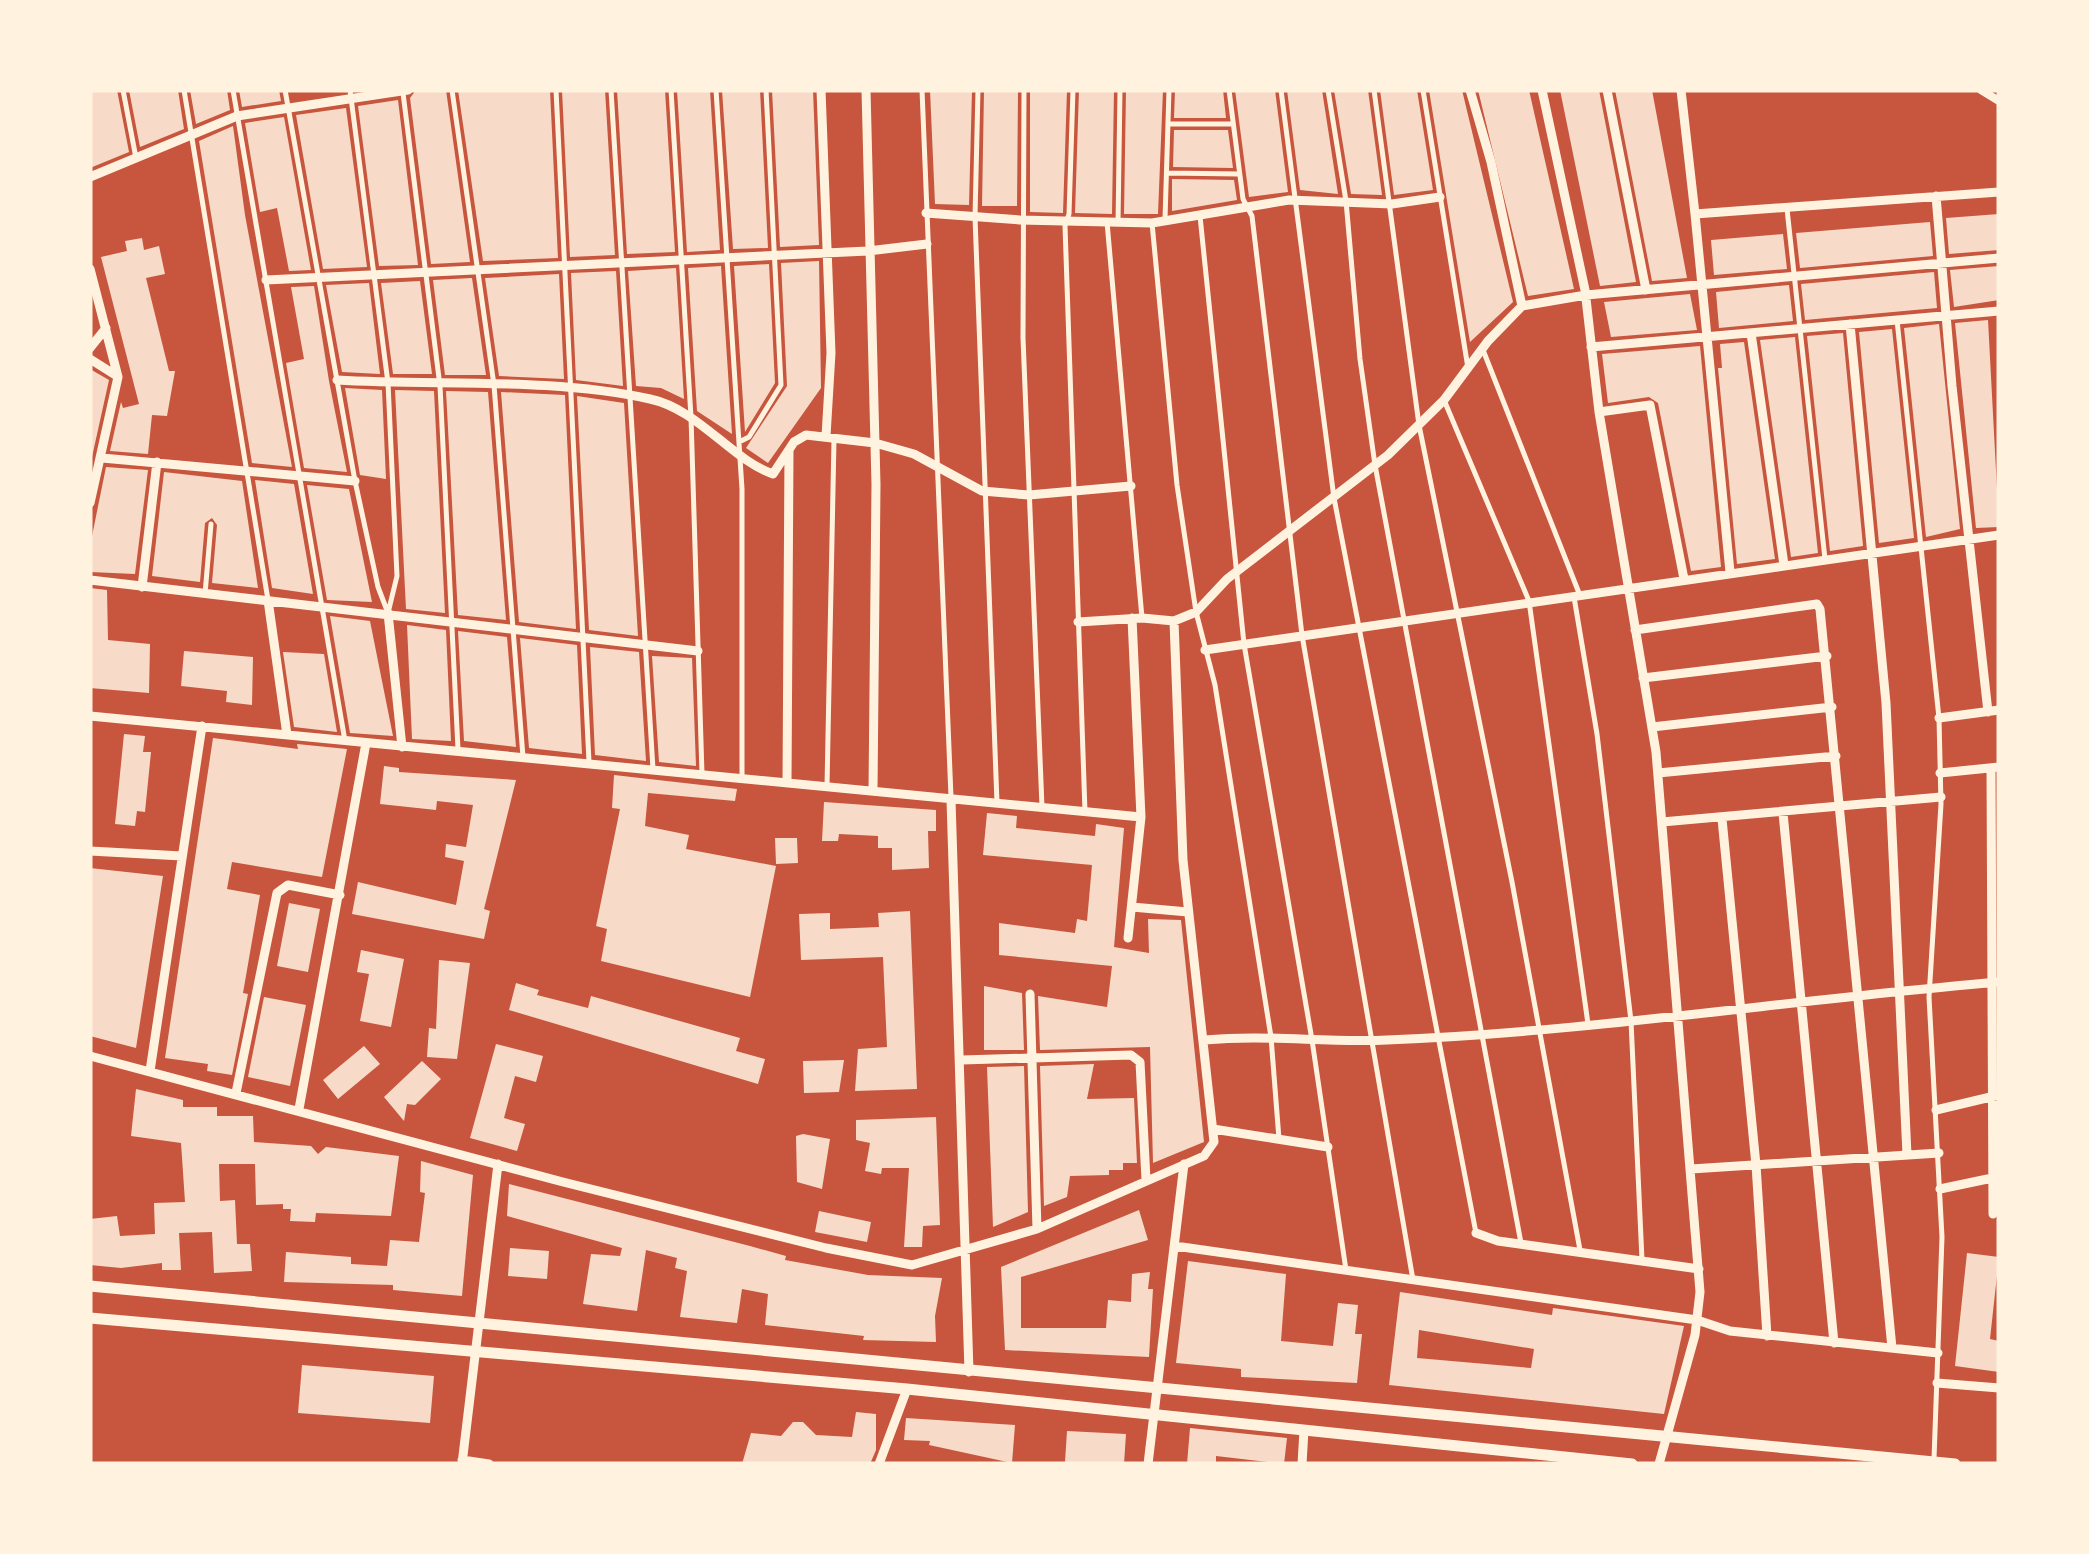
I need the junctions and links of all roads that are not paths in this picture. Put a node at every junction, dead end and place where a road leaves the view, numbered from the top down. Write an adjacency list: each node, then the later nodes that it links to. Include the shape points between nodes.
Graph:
1 (123, 90): 37 (lane)
2 (184, 90): 36 (lane)
3 (233, 90): 33 (lane)
4 (285, 90): 32 (lane)
5 (404, 90): 30 (street); 70 (lane)
6 (452, 90): 69 (lane)
7 (556, 90): 67 (lane)
8 (611, 90): 65 (lane)
9 (671, 90): 63 (lane)
10 (716, 90): 62 (lane)
11 (766, 90): 61 (lane)
12 (821, 90): 60 (street)
13 (866, 90): 59 (street)
14 (922, 90): 49 (lane)
15 (978, 90): 52 (lane)
16 (1024, 90): 53 (lane)
17 (1073, 90): 54 (lane)
18 (1120, 90): 55 (lane)
19 (1168, 90): 34 (lane)
20 (1229, 90): 35 (lane)
21 (1281, 90): 44 (lane)
22 (1328, 90): 45 (lane)
23 (1374, 90): 46 (lane)
24 (1423, 90): 43 (lane)
25 (1470, 90): 78 (street)
26 (1542, 90): 77 (street)
27 (1606, 90): 76 (street)
28 (1681, 90): 50 (street)
29 (1981, 90): 31 (street)
30 (351, 94): 32 (street); 72 (lane)
31 (1999, 101)
32 (288, 106): 33 (street); 71 (lane)
33 (238, 116): 36 (street); 74 (lane)
34 (1168, 124): 35 (lane); 38 (lane)
35 (1233, 124): 39 (lane)
36 (192, 136): 37 (street); 111 (lane)
37 (136, 158): 40 (street)
38 (1167, 173): 39 (lane); 57 (lane)
39 (1239, 174): 47 (lane)
40 (90, 177)
41 (1999, 192): 42 (street)
42 (1936, 196): 48 (street); 66 (street)
43 (1440, 197): 46 (street); 91 (lane)
44 (1297, 201): 45 (street); 47 (street); 119 (lane)
45 (1346, 201): 46 (street); 109 (lane)
46 (1392, 204): 102 (lane)
47 (1245, 207): 51 (street); 122 (lane, via 1252,216)
48 (1787, 208): 50 (street); 73 (lane)
49 (926, 212): 52 (street); 58 (lane)
50 (1695, 214): 75 (street)
51 (1200, 216): 57 (street); 130 (lane)
52 (975, 217): 53 (street); 117 (lane)
53 (1020, 220): 54 (street); 118 (lane)
54 (1067, 220): 55 (street); 116 (lane)
55 (1112, 222): 56 (street); 115 (lane)
56 (1152, 222): 57 (street); 140 (lane)
57 (1165, 222)
58 (928, 244): 59 (street); 110 (lane)
59 (874, 249): 60 (street); 104 (street)
60 (829, 252): 61 (street); 103 (street)
61 (776, 254): 62 (street); 105 (lane, via 782,385)
62 (726, 256): 63 (street); 105 (lane)
63 (682, 258): 65 (street); 101 (lane)
64 (1999, 258): 66 (street)
65 (622, 261): 67 (street); 98 (lane)
66 (1942, 263): 73 (street); 80 (street)
67 (567, 264): 69 (street); 97 (lane)
68 (90, 269): 83 (street)
69 (475, 269): 70 (street); 95 (lane)
70 (426, 274): 72 (street); 96 (lane)
71 (319, 275): 72 (street); 74 (street); 93 (lane)
72 (376, 275): 94 (lane)
73 (1793, 277): 75 (street); 84 (lane)
74 (266, 280): 113 (lane)
75 (1704, 285): 76 (street); 86 (street)
76 (1646, 290): 77 (street)
77 (1586, 295): 78 (street); 87 (street)
78 (1522, 306): 89 (street)
79 (1999, 311): 80 (street)
80 (1945, 316): 81 (street); 124 (street)
81 (1897, 320): 82 (street); 125 (lane)
82 (1850, 324): 84 (street); 126 (street)
83 (106, 328): 88 (street); 92 (street)
84 (1798, 329): 85 (street); 127 (lane)
85 (1751, 333): 86 (street); 128 (street)
86 (1710, 337): 87 (street); 129 (street)
87 (1591, 346): 100 (street)
88 (90, 348)
89 (1483, 350): 91 (street); 136 (lane)
90 (90, 359): 92 (street)
91 (1468, 370): 99 (street)
92 (118, 376): 107 (street)
93 (337, 380): 94 (street); 114 (lane)
94 (388, 383): 96 (street); 142 (lane, via 397,576)
95 (494, 385): 96 (street); 97 (street); 148 (lane)
96 (440, 386): 145 (lane)
97 (574, 390): 98 (street); 151 (lane)
98 (629, 397): 101 (street, via 652,399); 153 (lane)
99 (1444, 400): 102 (street); 138 (lane)
100 (1599, 412): 131 (street, via 1650,406); 134 (street)
101 (691, 418): 105 (street); 156 (lane)
102 (1418, 425): 109 (street); 141 (lane)
103 (830, 437): 104 (street); 106 (street, via 806,435); 180 (lane)
104 (875, 443): 110 (street, via 914,454); 181 (street)
105 (739, 446): 106 (street, via 773,474); 178 (lane)
106 (789, 450): 179 (street)
107 (102, 458): 108 (street); 112 (street)
108 (157, 462): 111 (street); 133 (street)
109 (1376, 465): 119 (street); 144 (lane)
110 (936, 469): 117 (street); 183 (lane)
111 (245, 471): 113 (street); 137 (lane)
112 (94, 475): 120 (street)
113 (299, 477): 114 (street); 139 (lane)
114 (355, 482): 142 (lane)
115 (1131, 486): 116 (street); 143 (lane)
116 (1074, 489): 118 (street); 147 (lane)
117 (982, 491): 118 (street); 185 (lane)
118 (1030, 495): 186 (lane)
119 (1334, 498): 122 (street); 149 (lane)
120 (90, 503)
121 (211, 524): 135 (lane)
122 (1288, 533): 130 (street); 152 (lane)
123 (1999, 536): 124 (street)
124 (1968, 539): 125 (street); 160 (street)
125 (1919, 545): 126 (street); 162 (lane)
126 (1871, 552): 127 (street); 184 (street)
127 (1826, 559): 128 (street)
128 (1784, 565): 129 (street)
129 (1730, 572): 131 (street)
130 (1235, 573): 140 (street); 154 (lane)
131 (1684, 579): 134 (street)
132 (90, 580): 133 (street)
133 (142, 587): 135 (street)
134 (1628, 587): 136 (street); 150 (street)
135 (204, 594): 137 (street)
136 (1577, 594): 138 (street); 207 (lane)
137 (268, 600): 139 (street); 165 (street)
138 (1529, 600): 141 (street); 208 (lane)
139 (322, 607): 142 (street); 166 (lane)
140 (1196, 612): 146 (street); 155 (lane)
141 (1456, 612): 144 (street); 209 (lane)
142 (388, 613): 145 (street); 168 (street)
143 (1137, 618): 146 (street); 147 (street); 190 (street)
144 (1406, 619): 149 (street); 210 (lane)
145 (453, 621): 148 (street); 169 (lane)
146 (1174, 621): 197 (street)
147 (1078, 622): 188 (lane)
148 (514, 627): 151 (street); 171 (lane)
149 (1358, 627): 152 (street); 211 (lane)
150 (1635, 630): 157 (street, via 1817,604); 158 (street)
151 (586, 636): 153 (street); 172 (lane)
152 (1302, 636): 154 (street); 215 (lane)
153 (645, 644): 156 (street); 174 (lane)
154 (1244, 644): 155 (street); 214 (lane)
155 (1205, 650): 212 (lane)
156 (698, 651): 177 (lane)
157 (1827, 656): 158 (street); 159 (street)
158 (1643, 678): 164 (street)
159 (1832, 706): 164 (street); 170 (street)
160 (1994, 711): 162 (street)
161 (90, 716): 163 (street)
162 (1938, 718): 176 (lane)
163 (202, 726): 165 (street); 194 (street)
164 (1652, 727): 175 (street)
165 (287, 736): 166 (street)
166 (345, 740): 167 (street)
167 (366, 743): 168 (street); 195 (street)
168 (402, 746): 169 (street)
169 (458, 752): 171 (street)
170 (1836, 756): 175 (street); 187 (street)
171 (523, 757): 172 (street)
172 (589, 762): 174 (street)
173 (1995, 767): 176 (street); 199 (street)
174 (653, 769): 177 (street)
175 (1658, 773): 192 (street)
176 (1940, 773): 182 (lane)
177 (702, 774): 178 (street)
178 (742, 778): 179 (street)
179 (787, 784): 180 (street)
180 (827, 786): 181 (street)
181 (873, 791): 183 (street)
182 (1941, 797): 184 (street); 200 (lane)
183 (951, 800): 185 (street); 217 (street)
184 (1889, 802): 187 (street); 201 (street)
185 (997, 803): 186 (street)
186 (1042, 807): 188 (street)
187 (1841, 807): 189 (street); 203 (street)
188 (1084, 812): 190 (street)
189 (1783, 813): 191 (street); 204 (street)
190 (1141, 817): 196 (street)
191 (1722, 819): 192 (street); 205 (street)
192 (1662, 822): 206 (street)
193 (90, 851): 194 (street)
194 (182, 856): 219 (street)
195 (340, 895): 220 (street, via 288,885 277,893); 222 (street)
196 (1132, 907): 197 (street); 198 (street)
197 (1188, 912): 213 (street)
198 (1128, 938)
199 (1995, 983): 200 (street); 221 (street)
200 (1929, 988): 201 (street); 223 (lane)
201 (1899, 992): 203 (street); 228 (street)
202 (1030, 994): 218 (street)
203 (1861, 996): 204 (street); 229 (street)
204 (1800, 1003): 205 (street); 230 (street)
205 (1742, 1010): 206 (street); 233 (street)
206 (1680, 1018): 207 (street); 234 (street)
207 (1631, 1021): 208 (street); 245 (lane)
208 (1588, 1024): 209 (street)
209 (1536, 1028): 210 (street); 244 (lane)
210 (1481, 1032): 211 (street); 241 (lane)
211 (1436, 1036): 215 (street); 240 (lane)
212 (1271, 1037): 213 (street); 214 (street); 225 (lane)
213 (1205, 1040): 224 (street)
214 (1312, 1040): 215 (street); 226 (lane)
215 (1374, 1040): 248 (lane)
216 (90, 1056): 219 (street)
217 (962, 1060): 218 (street); 243 (street)
218 (1033, 1060): 236 (street, via 1131,1055 1140,1062); 239 (street)
219 (150, 1071): 220 (street)
220 (236, 1093): 222 (street)
221 (1995, 1096): 223 (street); 235 (street)
222 (299, 1109): 231 (street)
223 (1936, 1110): 227 (lane)
224 (1213, 1129): 225 (street); 232 (street, via 1214,1142 1204,1156)
225 (1279, 1139): 226 (street)
226 (1328, 1147): 247 (lane)
227 (1939, 1152): 228 (street); 237 (lane)
228 (1907, 1155): 229 (street)
229 (1874, 1157): 230 (street); 255 (street)
230 (1819, 1161): 233 (street); 254 (street)
231 (498, 1164): 243 (street, via 912,1264); 252 (street)
232 (1184, 1164): 236 (street); 242 (street)
233 (1756, 1165): 234 (street); 253 (street)
234 (1691, 1169): 246 (street)
235 (1996, 1177): 237 (street); 238 (street)
236 (1146, 1180): 239 (street)
237 (1940, 1188): 257 (lane)
238 (1993, 1214)
239 (1038, 1229): 243 (street)
240 (1476, 1233): 241 (street)
241 (1521, 1243): 244 (street)
242 (1175, 1246): 247 (street); 260 (street)
243 (969, 1250): 258 (street)
244 (1580, 1250): 245 (street)
245 (1642, 1260): 246 (street)
246 (1698, 1269): 251 (street)
247 (1346, 1270): 248 (street)
248 (1413, 1280): 251 (street)
249 (90, 1286): 252 (street)
250 (90, 1318): 256 (street)
251 (1697, 1320): 253 (street); 265 (street)
252 (479, 1321): 256 (street); 258 (street)
253 (1767, 1336): 254 (street)
254 (1834, 1342): 255 (street)
255 (1892, 1348): 257 (street)
256 (476, 1350): 262 (street); 267 (street)
257 (1938, 1353): 259 (lane)
258 (969, 1372): 260 (street)
259 (1937, 1384): 261 (street); 268 (lane)
260 (1158, 1387): 263 (street); 265 (street)
261 (1999, 1388)
262 (906, 1390): 263 (street); 270 (street)
263 (1156, 1415): 264 (street); 271 (street)
264 (1304, 1430): 266 (street); 272 (street)
265 (1668, 1437): 268 (street); 274 (street)
266 (1510, 1457): 273 (street)
267 (462, 1462): 269 (street)
268 (1934, 1463): 275 (street)
269 (489, 1464)
270 (878, 1464)
271 (1148, 1464)
272 (1302, 1464)
273 (1632, 1464)
274 (1660, 1464)
275 (1955, 1464)

